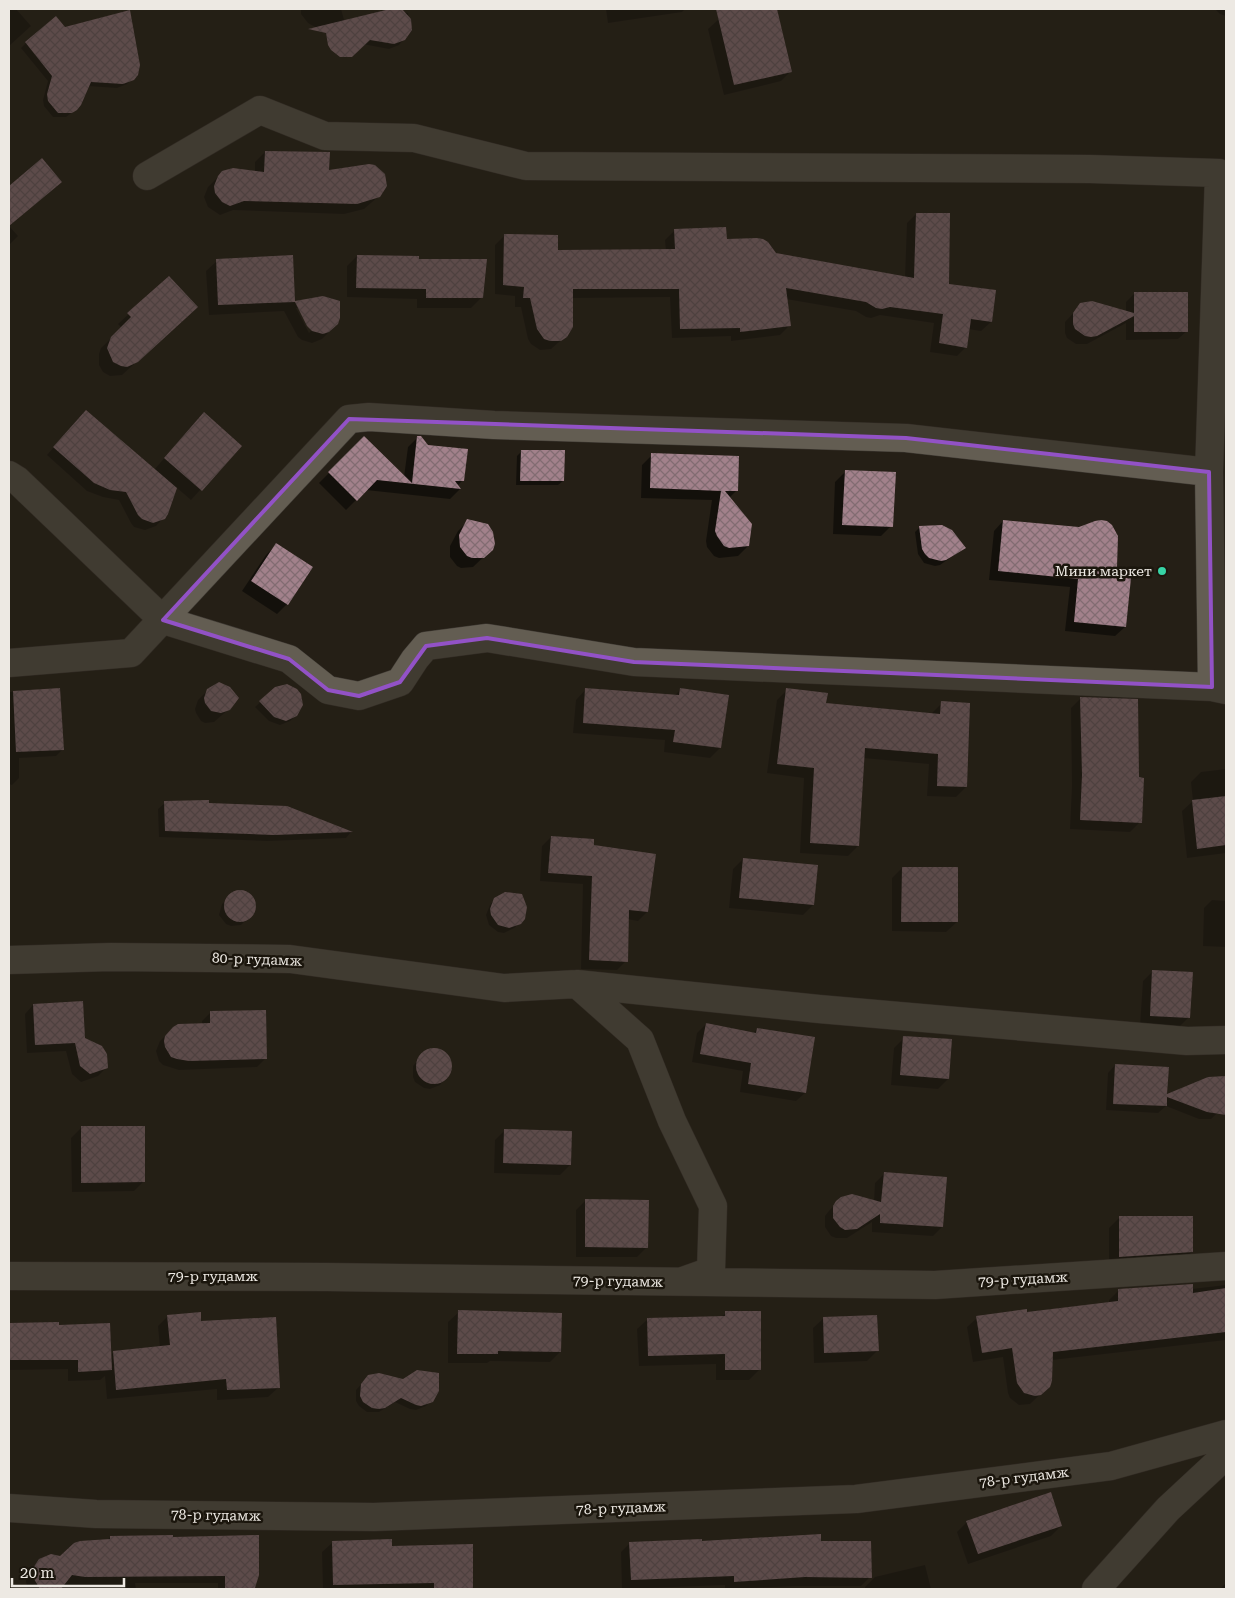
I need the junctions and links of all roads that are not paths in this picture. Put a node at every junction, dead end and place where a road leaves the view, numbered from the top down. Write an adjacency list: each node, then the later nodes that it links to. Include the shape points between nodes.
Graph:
1 (146, 176): 2 (street, via 260,110 325,136 414,138 526,166 1090,168 1219,173)
2 (1209, 472): 4 (street, via 906,438 494,425 369,417 349,419); 6 (street)
3 (9, 475): 4 (street)
4 (163, 620): 5 (street, via 131,653); 6 (street, via 289,659 328,690 359,696 400,682 426,646 488,638 634,662)
5 (9, 663)
6 (1219, 688)
7 (9, 960): 8 (street, 80-р гудамж, via 111,957 290,959 504,988)
8 (577, 984): 9 (street, 80-р гудамж, via 1187,1041); 12 (street, via 640,1040 672,1121 713,1206 711,1271)
9 (1226, 1040)
10 (1226, 1266): 12 (street, 79-р гудамж, via 935,1285)
11 (9, 1276): 12 (street, 79-р гудамж, via 317,1276)
12 (682, 1282)
13 (1226, 1434): 15 (street, 78-р гудамж, via 1112,1466 856,1499 374,1517 96,1514)
14 (1226, 1455): 16 (street, via 1168,1509)
15 (9, 1508)
16 (1096, 1589)

